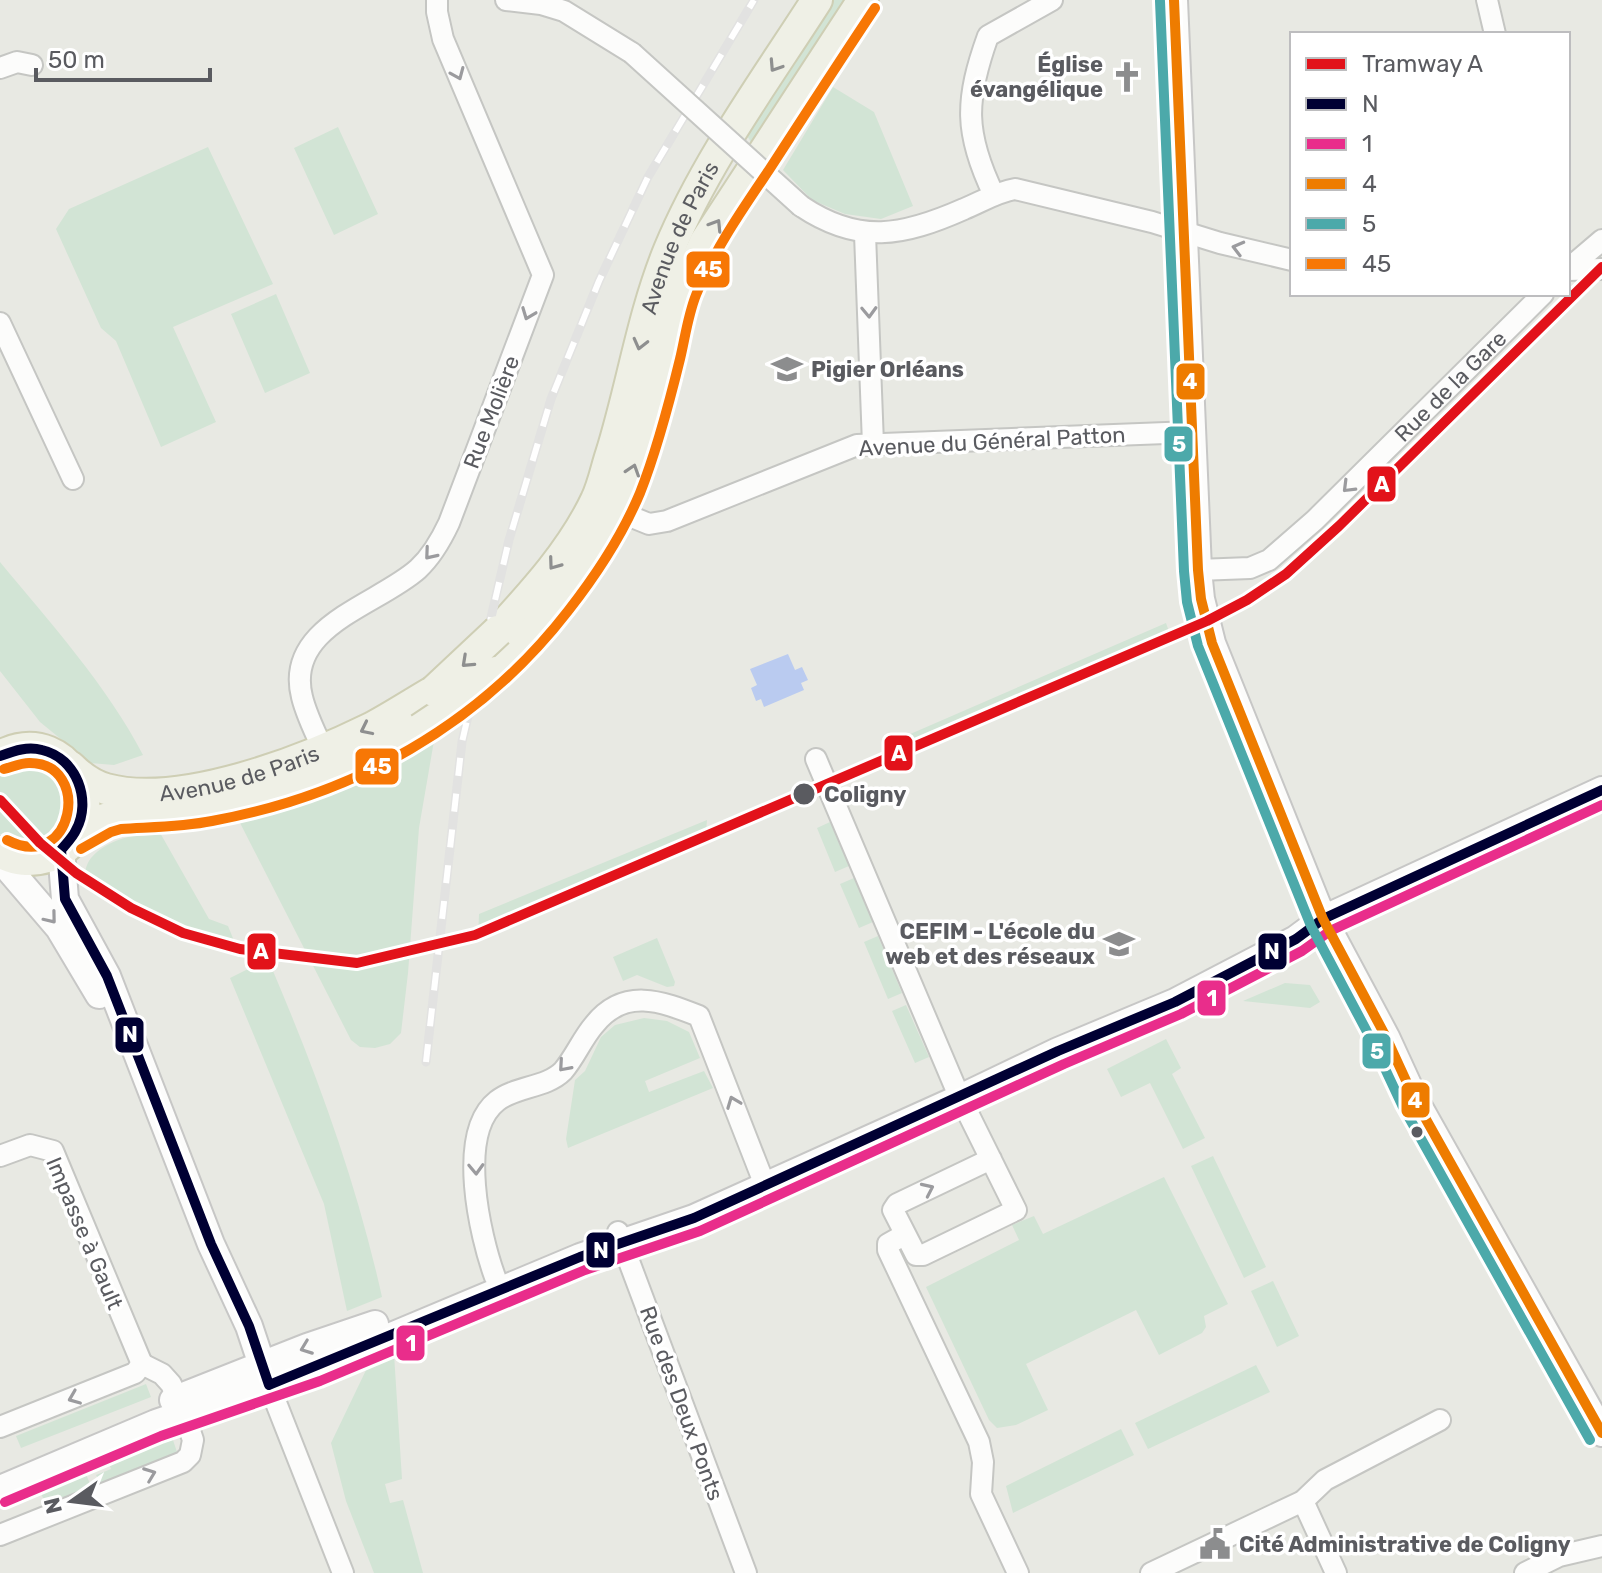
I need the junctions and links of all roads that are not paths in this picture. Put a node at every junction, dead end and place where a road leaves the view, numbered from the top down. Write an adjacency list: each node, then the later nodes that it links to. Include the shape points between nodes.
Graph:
1 (437, 0): 28 (street, Rue Molière, one-way to 28, via 443,39 543,275 439,544 390,590 321,631 305,655 301,696)
2 (506, 0): 13 (street, bridge, via 564,11 632,53 801,206 821,220)
3 (817, 0): 24 (main road, Avenue de Paris, one-way to 24, via 715,160 669,249 619,428)
4 (863, 0): 24 (main road, Avenue de Paris, one-way to 4, via 631,477 693,265)
5 (1052, 0): 11 (street, via 988,36 977,67 971,136)
6 (1174, 0): 12 (main road)
7 (1487, 0): 8 (street)
8 (1495, 32)
9 (32, 65): 10 (street, via 17,62)
10 (0, 68)
11 (994, 195): 12 (street, via 1015,189); 13 (street, via 932,223)
12 (1185, 232): 15 (street, one-way to 12); 21 (main road)
13 (865, 234): 22 (street, one-way to 22)
14 (1602, 240): 16 (street)
15 (1290, 260)
16 (1570, 268)
17 (1602, 269): 18 (street)
18 (1570, 270)
19 (1541, 296): 25 (street, Rue de la Gare, one-way to 25, via 1269,560 1250,568)
20 (0, 323): 23 (street)
21 (1192, 432): 22 (street, Avenue du Général Patton); 25 (main road)
22 (873, 444): 24 (street, Avenue du Général Patton, via 844,449 667,521 649,524)
23 (73, 479)
24 (607, 505): 28 (main road, Avenue de Paris, one-way to 28, bridge, via 580,529 498,631 434,691 371,727); 28 (main road, Avenue de Paris, bridge, via 600,542 554,609 496,672 462,701 373,755)
25 (1198, 570): 35 (main road, via 1218,662)
26 (0, 756): 29 (main road, Avenue de Paris, via 39,749)
27 (816, 759): 37 (street)
28 (328, 761): 31 (main road, Avenue de Paris, via 196,810)
29 (71, 767): 31 (main road, Avenue de Paris, via 105,789); 32 (main road, via 85,801 83,820)
30 (1602, 790): 35 (main road)
31 (155, 803): 32 (main road, Avenue de Paris, via 105,819)
32 (68, 844): 33 (main road, Avenue de Paris, via 38,860); 36 (main road, via 65,899 107,976)
33 (0, 852)
34 (0, 859): 36 (main road, one-way to 36, via 59,928)
35 (1323, 919): 37 (main road, via 1283,930); 49 (main road, via 1420,1110)
36 (138, 1062): 45 (main road)
37 (958, 1093): 39 (street); 40 (main road); 42 (main road, via 694,1218)
38 (0, 1156): 44 (street, Impasse à Gault, via 30,1145 53,1151)
39 (991, 1159): 41 (street, one-way to 39, via 893,1210 897,1204); 41 (street, via 1016,1210 923,1255 916,1255)
40 (761, 1175): 42 (main road); 43 (street, one-way to 43, via 699,1016 649,999 618,1006 593,1025 559,1075 501,1099 482,1121 476,1151)
41 (904, 1235): 57 (street, via 888,1244 888,1250 979,1442 981,1494)
42 (620, 1237): 43 (main road); 56 (street, Rue des Deux Ponts)
43 (483, 1286): 45 (main road)
44 (142, 1364): 46 (street, via 162,1374); 48 (street, one-way to 48, via 135,1373)
45 (266, 1375): 46 (main road); 55 (street)
46 (181, 1406): 50 (main road); 51 (main road); 53 (street, one-way to 46, via 183,1462 193,1440)
47 (1440, 1420): 52 (street, via 1325,1480)
48 (0, 1427)
49 (1602, 1433)
50 (0, 1473)
51 (0, 1489)
52 (1303, 1501): 58 (street); 59 (street)
53 (0, 1535)
54 (1602, 1546): 60 (street, via 1559,1556)
55 (343, 1573)
56 (746, 1573)
57 (1018, 1573)
58 (1151, 1573)
59 (1336, 1573)
60 (1525, 1573)

